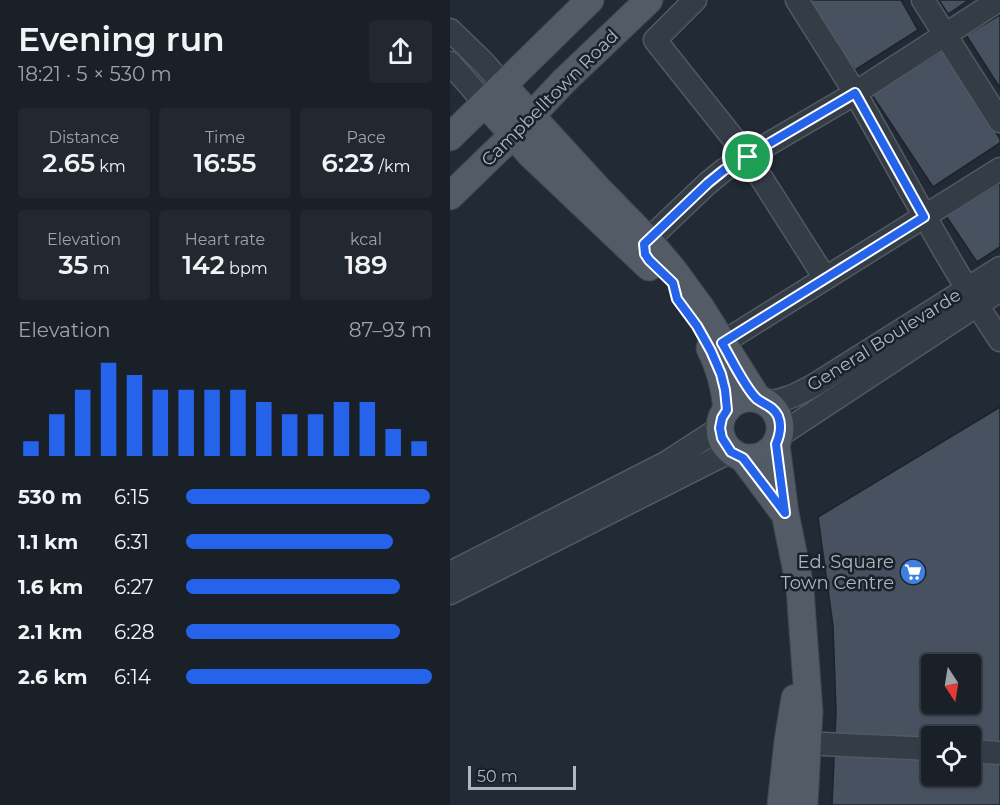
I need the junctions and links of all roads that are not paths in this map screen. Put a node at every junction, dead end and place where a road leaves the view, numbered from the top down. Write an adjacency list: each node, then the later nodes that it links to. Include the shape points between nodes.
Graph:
1 (590, 0): 11 (main road)
2 (649, 0): 13 (main road, Campbelltown Road)
3 (695, 0): 15 (street, via 655,39)
4 (797, 0): 10 (street)
5 (923, 0): 8 (street)
6 (999, 0): 8 (street)
7 (450, 30): 11 (street, via 484,63)
8 (945, 34): 10 (street); 12 (street)
9 (450, 63): 11 (street)
10 (855, 93): 15 (street); 18 (street)
11 (494, 94): 13 (main road); 14 (main road)
12 (1000, 121)
13 (522, 126): 17 (main road, Campbelltown Road); 19 (main road); 25 (main road, via 530,154)
14 (450, 138)
15 (748, 157): 19 (street, via 708,183); 21 (street)
16 (1000, 169): 18 (street)
17 (450, 196)
18 (924, 217): 21 (street); 24 (street)
19 (648, 240): 25 (main road, via 644,244 645,254 673,283); 27 (main road, via 701,308)
20 (1000, 268): 24 (street, General Boulevarde)
21 (825, 278): 27 (street)
22 (1000, 282): 24 (street)
23 (1000, 290): 24 (street)
24 (972, 296): 26 (street); 28 (street, General Boulevarde, via 796,396 779,402); 30 (street)
25 (677, 299): 29 (main road, via 711,351 723,382)
26 (1000, 340)
27 (722, 343): 28 (main road)
28 (761, 401): 29 (main road, via 741,400); 30 (main road, via 778,415)
29 (730, 437): 30 (main road, via 753,458 762,456); 31 (main road); 32 (street)
30 (778, 439): 31 (main road)
31 (785, 513): 33 (main road, via 800,587)
32 (454, 585)
33 (804, 646): 38 (main road); 39 (main road, via 809,711)
34 (824, 744): 35 (street)
35 (921, 748)
36 (981, 752): 37 (street)
37 (1000, 753)
38 (782, 805)
39 (804, 805)

